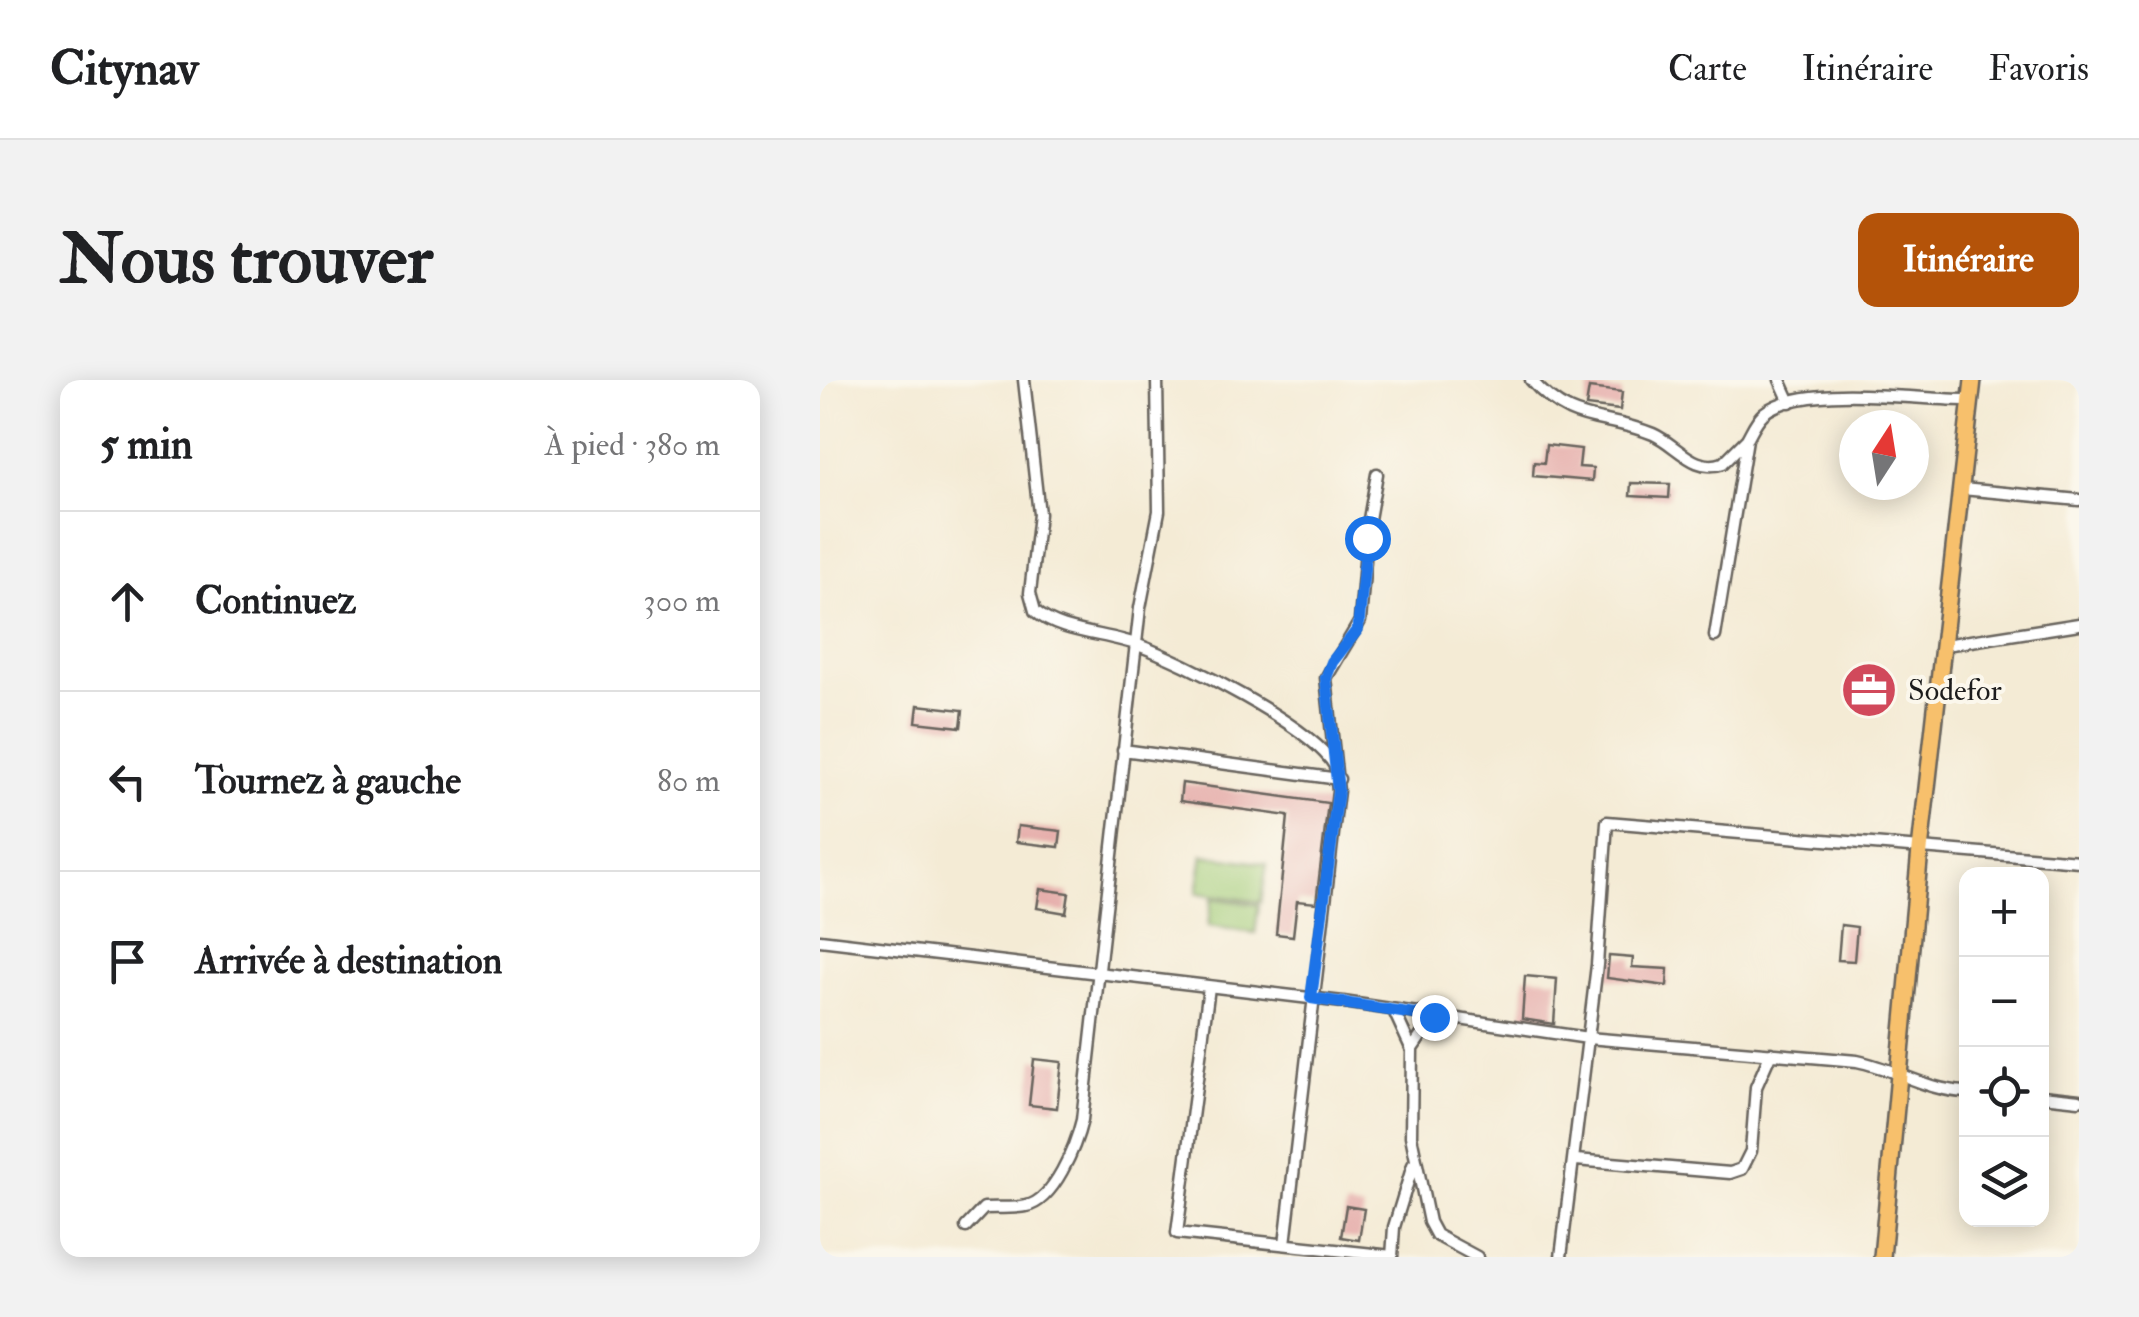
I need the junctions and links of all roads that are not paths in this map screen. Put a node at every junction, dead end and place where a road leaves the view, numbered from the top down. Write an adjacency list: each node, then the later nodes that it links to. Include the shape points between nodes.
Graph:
1 (1024, 380): 14 (street, via 1039,514 1031,602 1042,617)
2 (1157, 380): 14 (street, via 1159,511)
3 (1531, 380): 8 (street, via 1584,419 1650,433 1699,463 1723,463)
4 (1780, 380): 7 (street)
5 (1973, 380): 6 (main road)
6 (1971, 400): 7 (street, via 1879,394); 10 (main road)
7 (1790, 402): 8 (street, via 1765,413)
8 (1747, 439): 13 (street)
9 (1378, 474): 17 (street, via 1360,622 1326,678)
10 (1962, 489): 11 (street); 15 (main road)
11 (2079, 500)
12 (2079, 624): 15 (street)
13 (1715, 636)
14 (1136, 644): 16 (street); 17 (street, via 1292,727)
15 (1945, 645): 18 (main road)
16 (1123, 750): 17 (street); 21 (street)
17 (1337, 773): 23 (street)
18 (1920, 850): 19 (street); 26 (street, via 1607,822); 29 (main road)
19 (2079, 861)
20 (820, 940): 21 (street)
21 (1097, 974): 22 (street); 35 (street, via 1074,1144 1038,1201 984,1208)
22 (1209, 987): 23 (street); 36 (street, via 1176,1233)
23 (1311, 998): 24 (street); 36 (street)
24 (1394, 1011): 25 (street); 27 (street)
25 (1434, 1017): 26 (street); 27 (street)
26 (1588, 1038): 28 (street); 34 (street)
27 (1412, 1050): 33 (street)
28 (1771, 1053): 29 (street, via 1857,1060); 34 (street, via 1756,1087 1751,1151 1742,1169)
29 (1900, 1078): 30 (street); 40 (main road)
30 (1959, 1091)
31 (2049, 1097): 32 (street)
32 (2079, 1100)
33 (1414, 1160): 37 (street); 38 (street, via 1436,1236)
34 (1576, 1160): 39 (street)
35 (966, 1227)
36 (1285, 1244): 37 (street)
37 (1392, 1256)
38 (1477, 1257)
39 (1561, 1257)
40 (1882, 1257)

